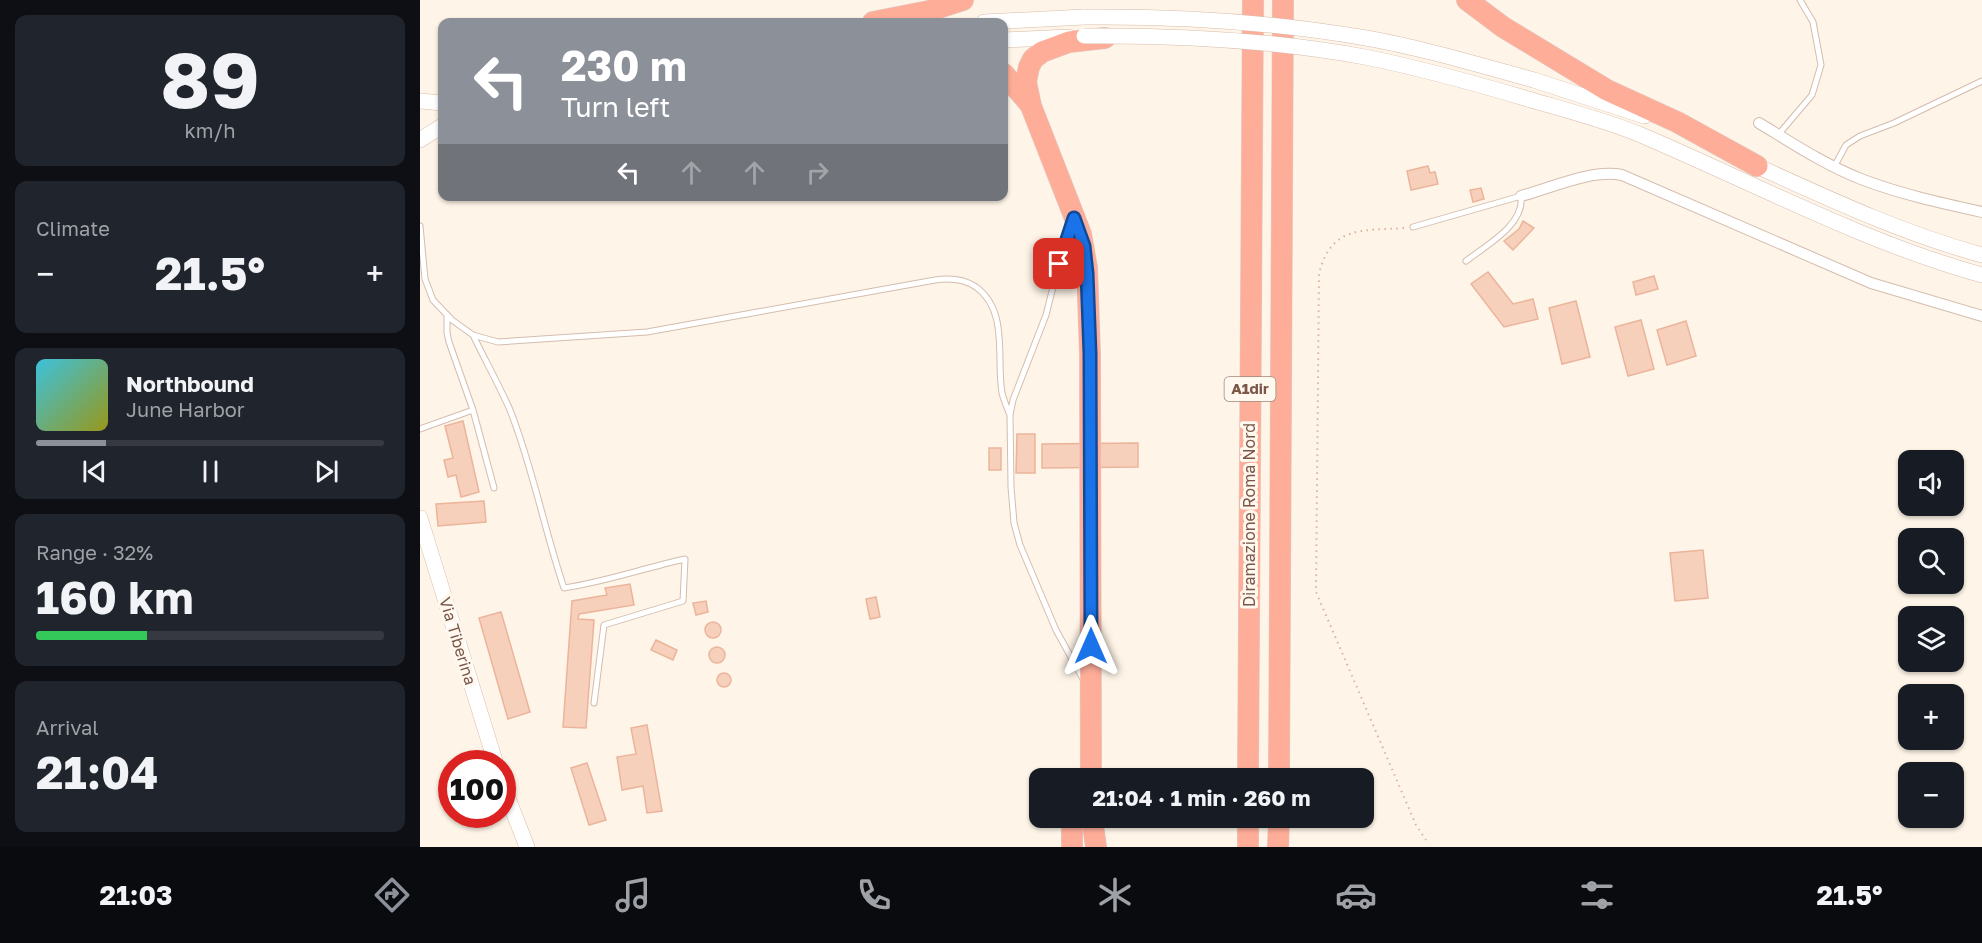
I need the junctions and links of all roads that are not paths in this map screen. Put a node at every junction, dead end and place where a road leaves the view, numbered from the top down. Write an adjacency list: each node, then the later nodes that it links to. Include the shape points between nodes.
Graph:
1 (963, 0): 6 (highway)
2 (1253, 0): 42 (highway, Diramazione Roma Nord / A1dir)
3 (1283, 0): 43 (highway, Diramazione Roma Nord / A1dir)
4 (1467, 0): 19 (highway, via 1503,27 1607,90)
5 (1800, 0): 17 (lane, via 1813,21 1821,65 1812,95)
6 (893, 18)
7 (1008, 21): 19 (main road, bridge, via 1084,17 1213,20 1367,38 1534,80 1645,116)
8 (1132, 36): 9 (main road, bridge); 14 (highway, via 1068,42 1038,54 1027,73); 28 (main road, bridge, via 1293,46 1425,70 1638,134 1832,222)
9 (1008, 40)
10 (1008, 78): 14 (highway)
11 (1982, 81): 20 (lane, via 1860,136 1846,145)
12 (420, 101): 13 (main road)
13 (438, 103)
14 (1031, 106): 23 (highway)
15 (1759, 123): 17 (street)
16 (438, 129): 18 (main road)
17 (1779, 135): 20 (street)
18 (420, 140)
19 (1758, 166): 26 (main road, via 1840,205)
20 (1834, 167): 22 (street, via 1916,197)
21 (1521, 196): 25 (lane); 27 (lane, via 1520,210 1511,224); 30 (street, via 1591,176 1622,175 1871,283)
22 (1982, 212)
23 (1074, 218): 33 (lane, via 1046,315); 37 (highway, via 1085,252 1088,284)
24 (420, 226): 29 (lane, via 425,279 433,300)
25 (1413, 227)
26 (1982, 255)
27 (1466, 261)
28 (1982, 275)
29 (447, 316): 31 (lane); 32 (lane, via 449,342)
30 (1982, 316)
31 (473, 335): 33 (lane, via 512,342 647,332 952,279 977,288 992,306 998,324 1002,390); 38 (lane, via 510,410 564,588 685,559 683,601 604,625)
32 (473, 410): 34 (lane); 35 (lane)
33 (1010, 415): 37 (lane, via 1011,500 1017,536 1056,630)
34 (420, 429)
35 (494, 488)
36 (420, 518): 39 (main road, Via Tiberina)
37 (1091, 693): 40 (highway); 41 (highway)
38 (594, 703)
39 (492, 750)
40 (1079, 768)
41 (1091, 768)
42 (1248, 768)
43 (1279, 768)
44 (516, 819): 49 (main road)
45 (1072, 828): 50 (highway)
46 (1093, 828): 51 (highway)
47 (1248, 828): 52 (highway)
48 (1278, 828): 53 (highway)
49 (527, 847)
50 (1072, 847)
51 (1096, 847)
52 (1248, 847)
53 (1278, 847)

